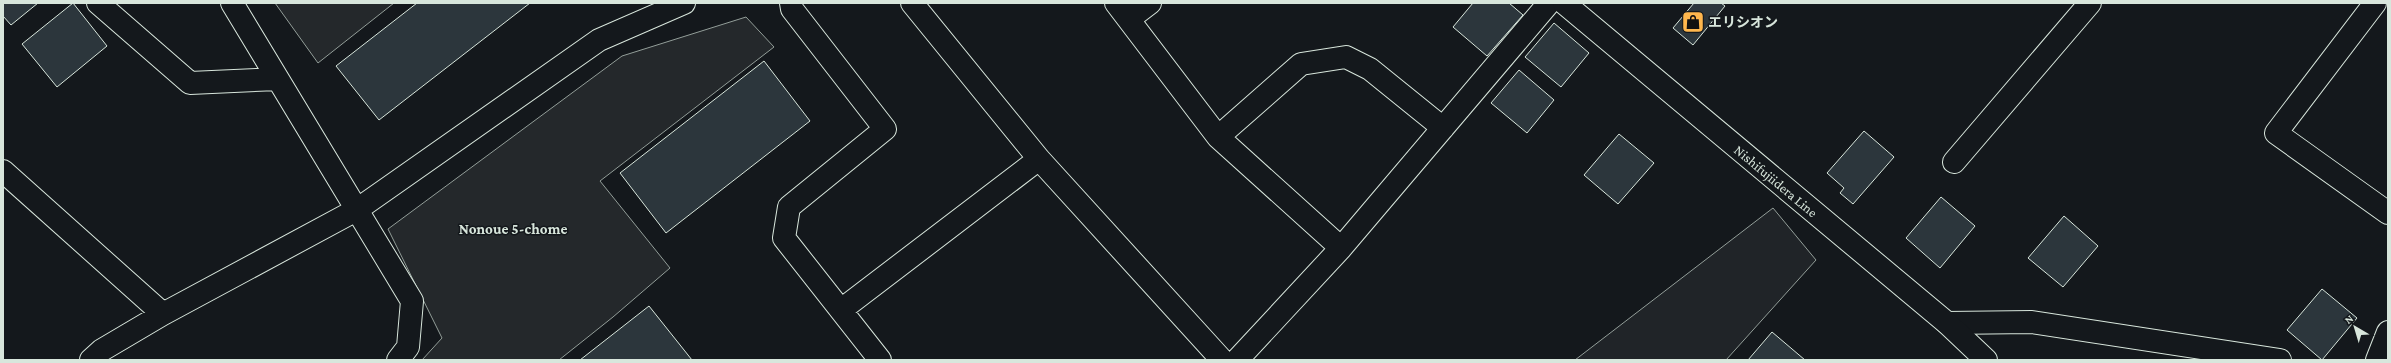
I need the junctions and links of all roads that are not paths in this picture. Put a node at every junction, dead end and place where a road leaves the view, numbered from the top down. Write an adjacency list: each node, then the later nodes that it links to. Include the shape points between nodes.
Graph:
1 (98, 3): 12 (street, via 190,83)
2 (232, 3): 12 (street)
3 (684, 3): 18 (street, via 599,40)
4 (791, 3): 21 (street, via 792,9 885,129 789,207 784,238)
5 (912, 3): 15 (street)
6 (1150, 3): 11 (street)
7 (1549, 3): 13 (street)
8 (1564, 3): 23 (street, Nishifujiidera Line)
9 (2090, 3): 16 (street)
10 (2375, 3): 19 (street, via 2276,132)
11 (1123, 11): 14 (street)
12 (278, 79): 18 (street)
13 (1443, 128): 14 (street, via 1370,69 1346,57 1301,64); 20 (street)
14 (1218, 137): 20 (street)
15 (1039, 159): 21 (street); 28 (street)
16 (1954, 162)
17 (3, 171): 22 (street)
18 (358, 209): 22 (street); 26 (street, via 412,300 408,347)
19 (2388, 213)
20 (1341, 248): 29 (street)
21 (841, 310): 27 (street)
22 (163, 314): 25 (street, via 102,350)
23 (1947, 324): 30 (street, Nishifujiidera Line); 31 (street, via 2032,322)
24 (2388, 332): 32 (street)
25 (91, 360)
26 (398, 360)
27 (880, 360)
28 (1222, 360)
29 (1237, 360)
30 (1986, 360)
31 (2280, 360)
32 (2377, 360)

